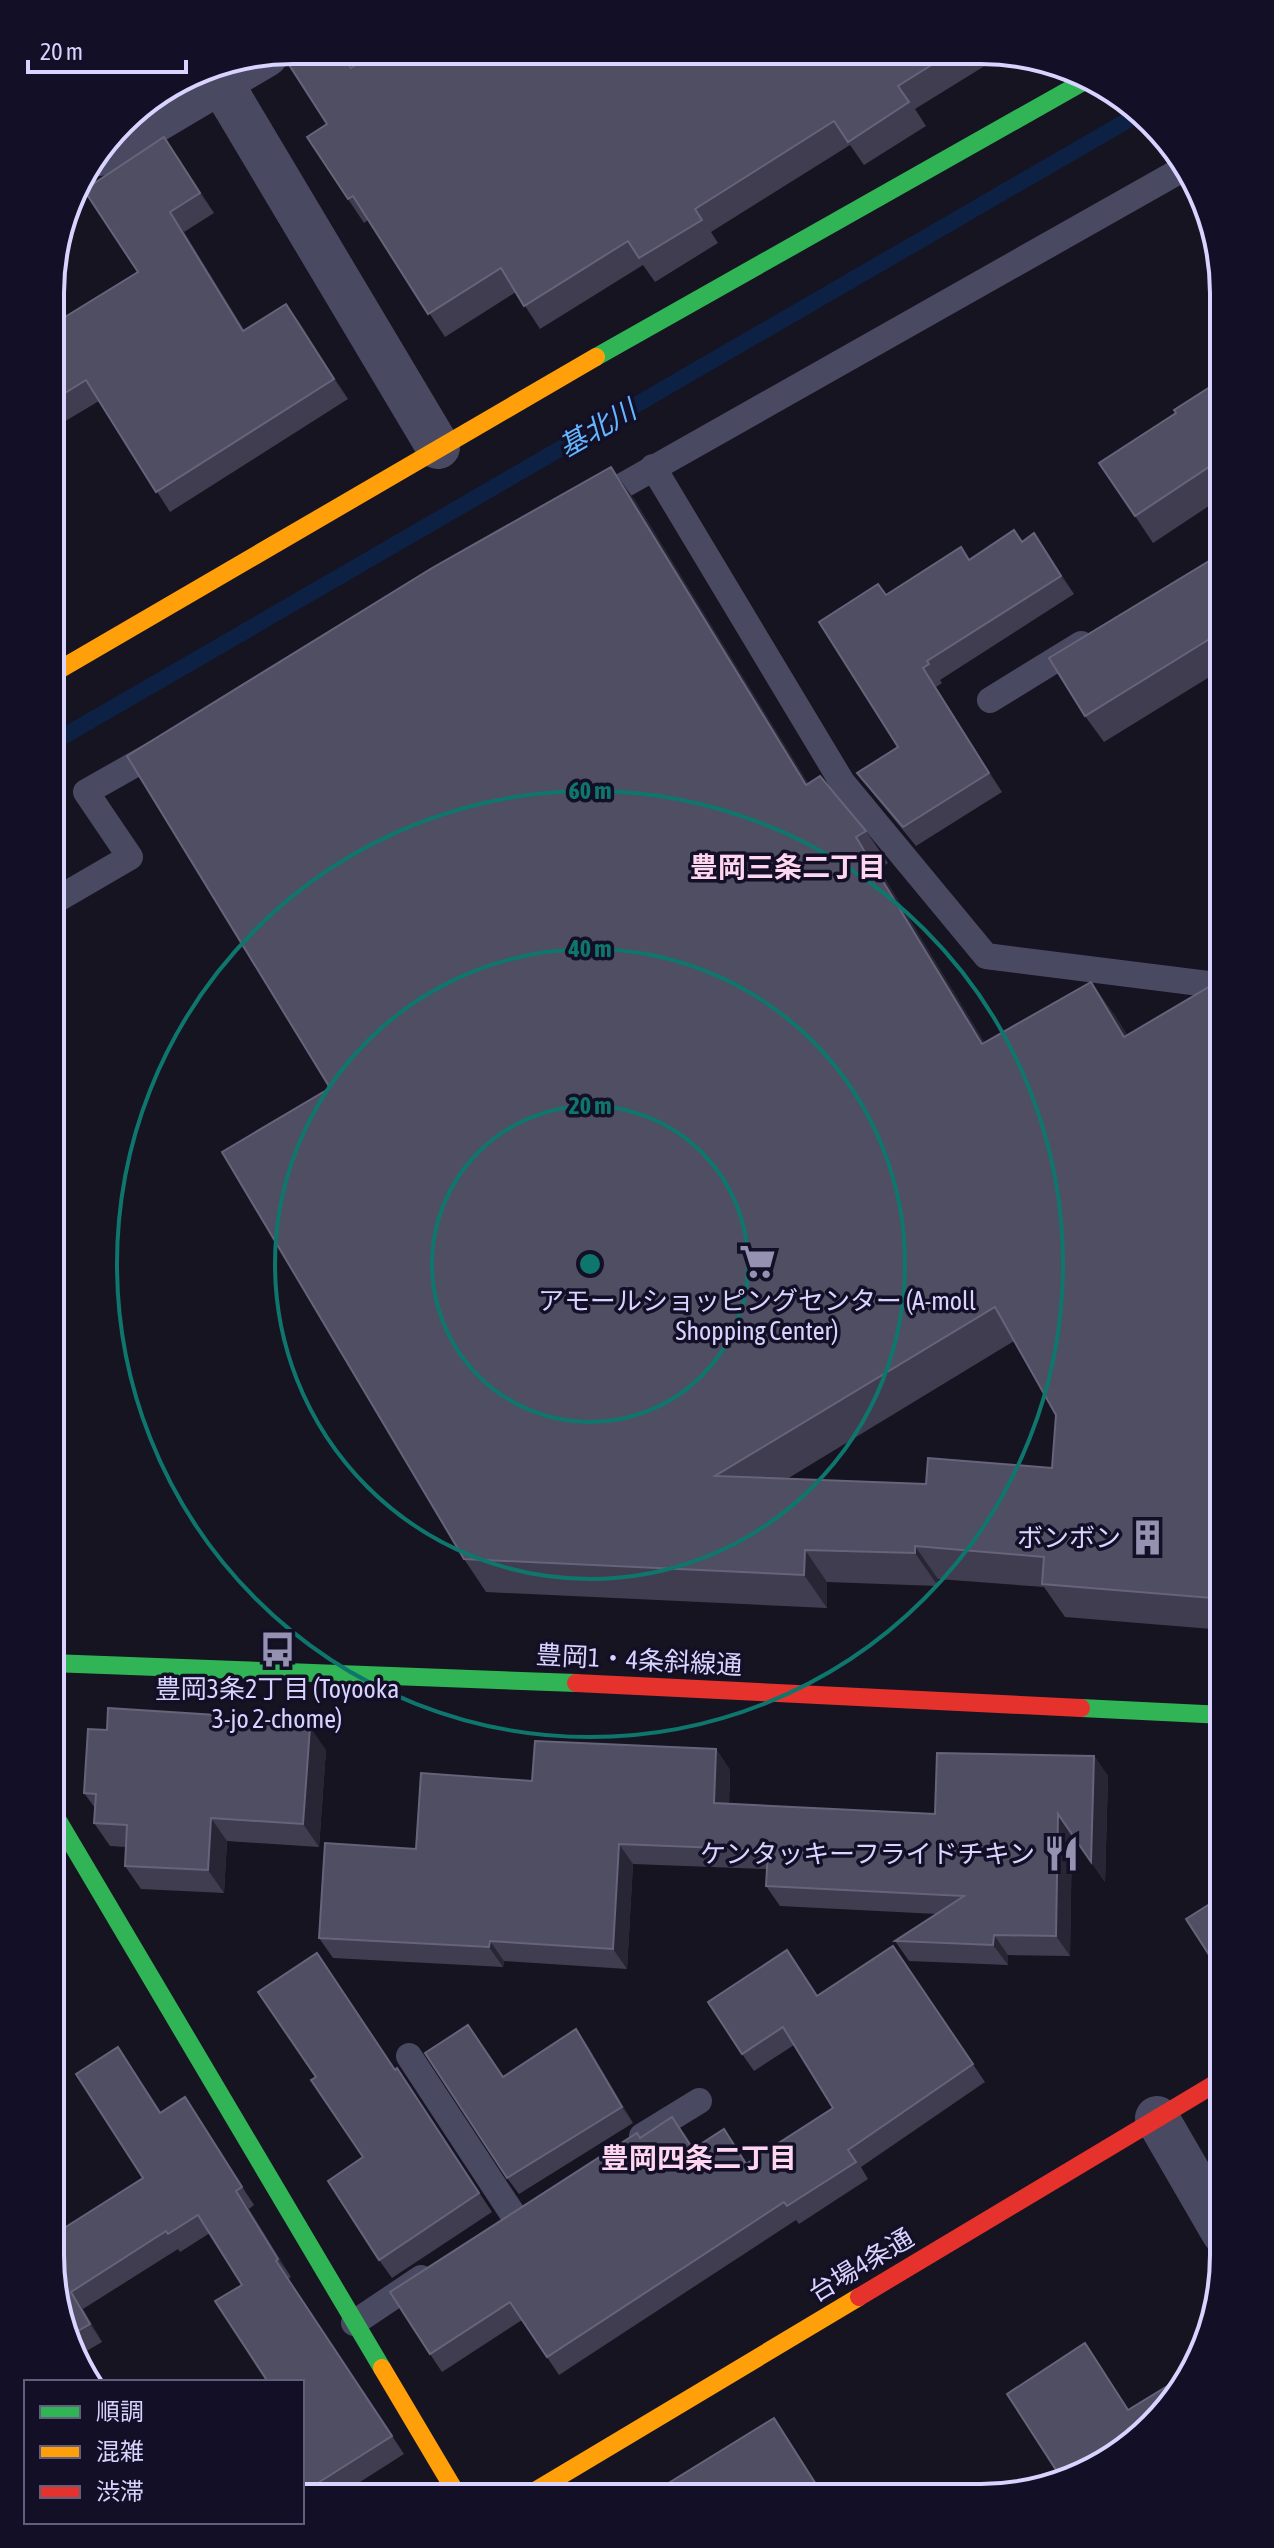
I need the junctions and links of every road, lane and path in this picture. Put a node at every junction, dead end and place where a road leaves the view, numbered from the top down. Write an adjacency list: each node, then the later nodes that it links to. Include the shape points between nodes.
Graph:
1 (218, 77): 6 (street)
2 (201, 84): 4 (street)
3 (1077, 86): 6 (street)
4 (129, 134)
5 (1175, 173): 7 (lane)
6 (438, 447): 10 (street)
7 (653, 467): 8 (lane); 14 (lane, via 842,782 986,956)
8 (571, 515)
9 (1102, 631): 11 (lane)
10 (64, 667)
11 (990, 700)
12 (183, 737): 13 (lane, via 86,792 130,857)
13 (64, 895)
14 (1210, 984)
15 (64, 1663): 16 (street, 豊岡1・4条斜線通, via 382,1673)
16 (1210, 1714)
17 (64, 1831): 28 (street)
18 (409, 2056): 25 (lane)
19 (1210, 2087): 21 (street, 台場4条通)
20 (699, 2101): 22 (lane)
21 (1157, 2118): 24 (street); 30 (street, 台場4条通)
22 (620, 2150)
23 (540, 2200): 25 (lane)
24 (1210, 2210)
25 (514, 2216): 26 (lane)
26 (489, 2232)
27 (440, 2265): 28 (lane)
28 (354, 2323): 29 (street)
29 (451, 2484)
30 (547, 2484)

